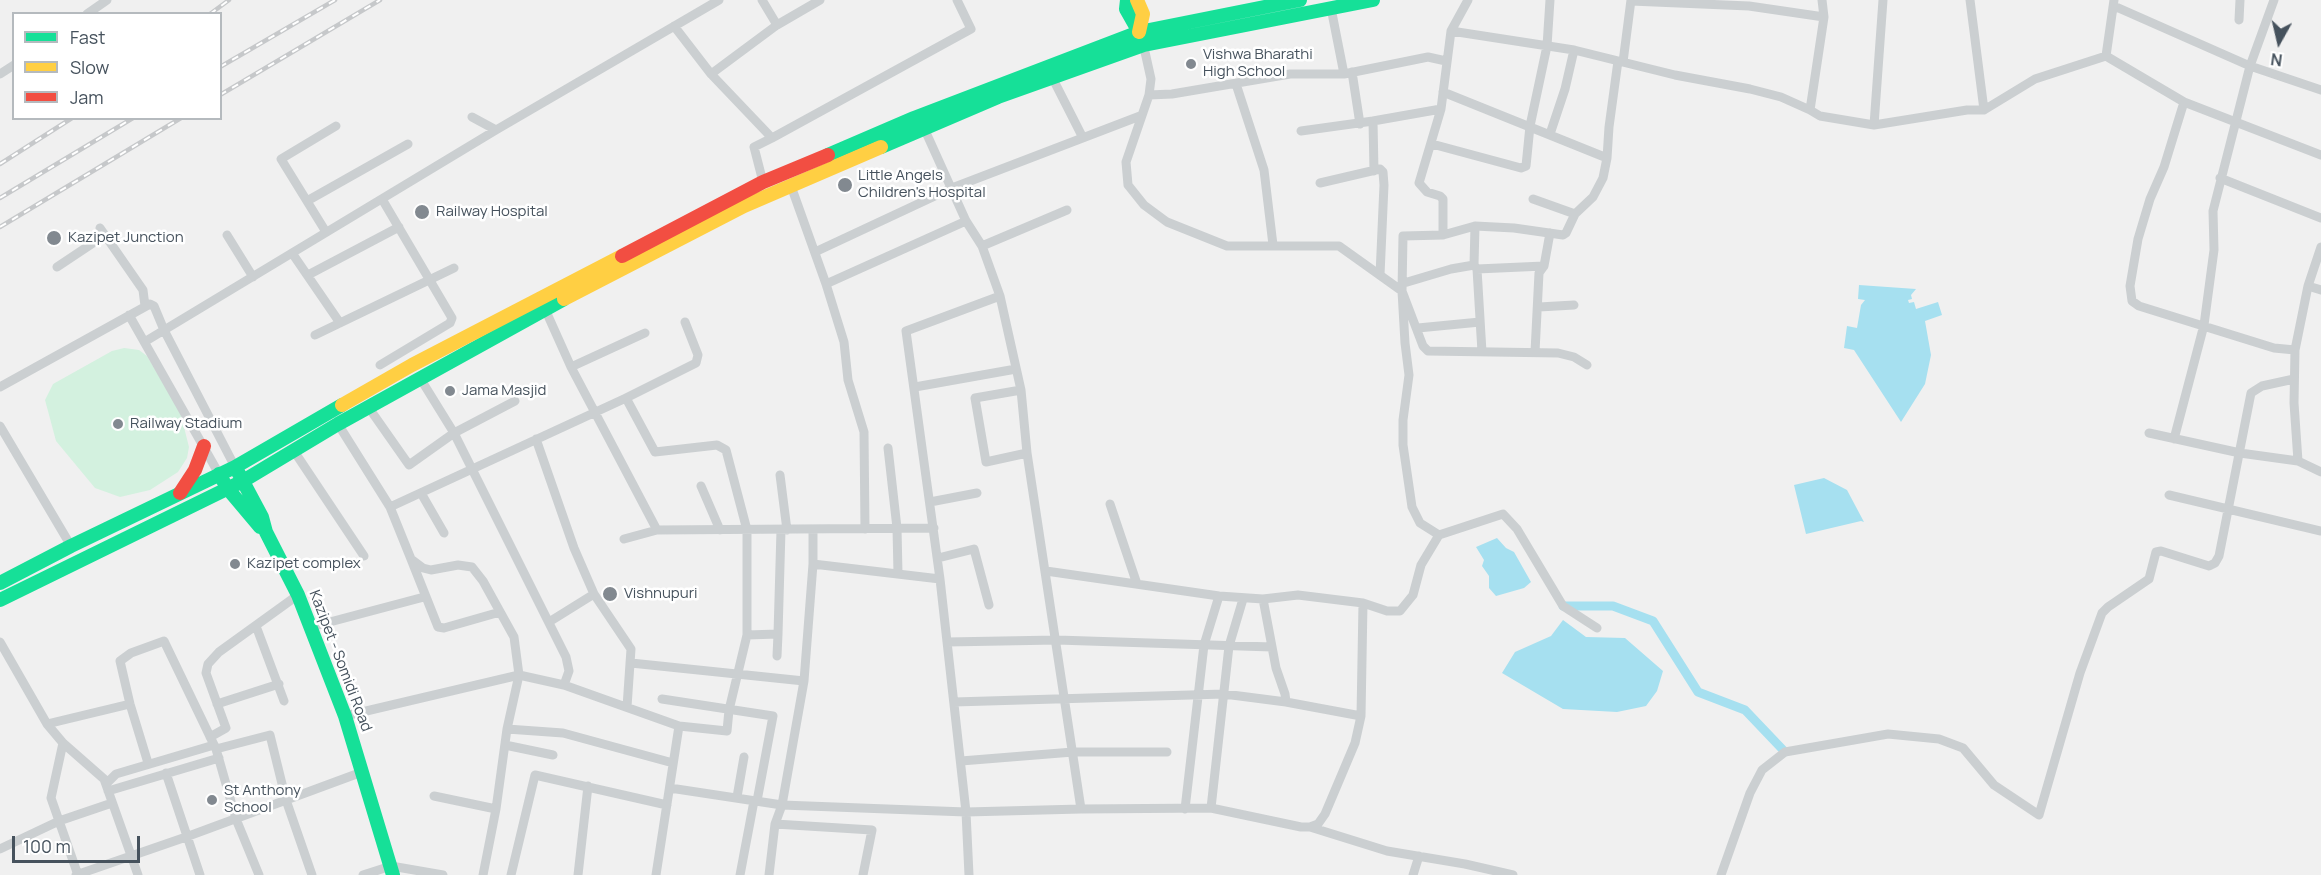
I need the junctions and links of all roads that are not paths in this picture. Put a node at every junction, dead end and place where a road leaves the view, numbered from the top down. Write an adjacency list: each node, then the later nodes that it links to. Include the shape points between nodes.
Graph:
1 (106, 0): 20 (street)
2 (719, 0): 23 (street)
3 (762, 0): 24 (street)
4 (820, 0): 24 (street)
5 (957, 0): 57 (street, via 971,29)
6 (1127, 0): 26 (main road, via 1126,9)
7 (1137, 0): 26 (main road, via 1143,14)
8 (1296, 0): 26 (main road)
9 (1373, 0): 19 (main road)
10 (1468, 0): 25 (street)
11 (1550, 0): 27 (street)
12 (1822, 0): 21 (street)
13 (1883, 0): 49 (street)
14 (1970, 0): 43 (street)
15 (2240, 0): 22 (street)
16 (2274, 0): 32 (street)
17 (1631, 1): 21 (street, via 1749,6); 31 (street)
18 (2114, 3): 29 (street); 32 (street)
19 (1330, 8): 26 (main road); 33 (street)
20 (90, 12)
21 (1824, 17): 42 (street)
22 (2239, 20)
23 (674, 26): 34 (street); 53 (street)
24 (777, 26): 34 (street)
25 (1451, 31): 27 (street); 30 (street)
26 (1142, 39): 35 (main road); 39 (street, via 1151,79); 64 (main road, via 914,118)
27 (1547, 46): 28 (street); 51 (street)
28 (1574, 50): 31 (street); 55 (street)
29 (2106, 56): 40 (street); 43 (street, via 2035,79)
30 (1446, 61): 33 (street, via 1428,57); 38 (street)
31 (1621, 62): 42 (street, via 1780,97); 61 (street)
32 (2250, 66): 37 (street); 47 (street)
33 (1348, 73): 36 (street, via 1290,74); 48 (street)
34 (711, 74): 57 (street)
35 (1052, 77): 52 (main road); 56 (street)
36 (1236, 84): 39 (street); 81 (street, via 1264,170)
37 (2321, 90)
38 (1443, 92): 41 (street); 51 (street)
39 (1149, 95): 44 (street)
40 (2184, 102): 47 (street); 107 (street, via 2138,239 2130,296 2139,306)
41 (1442, 109): 46 (street); 59 (street)
42 (1810, 110): 49 (street, via 1820,116)
43 (1984, 110): 49 (street)
44 (1140, 116): 56 (street); 81 (street, via 1126,162 1128,185 1144,205 1167,222 1227,246)
45 (472, 117): 53 (street)
46 (1373, 121): 48 (street); 62 (street)
47 (2236, 123): 60 (street); 63 (street)
48 (1360, 124): 54 (street)
49 (1874, 125)
50 (336, 126): 70 (street, via 281,159)
51 (1530, 126): 55 (street); 59 (street, via 1527,163 1521,168)
52 (924, 128): 66 (main road); 67 (street)
53 (496, 130): 68 (street)
54 (1301, 131)
55 (1550, 134): 61 (street)
56 (1082, 136): 67 (street)
57 (772, 138): 64 (street, via 754,147)
58 (408, 144): 70 (street)
59 (1432, 144): 80 (street, via 1419,183 1427,192 1443,199)
60 (2321, 155)
61 (1607, 158): 72 (street, via 1593,197)
62 (1374, 171): 65 (street); 91 (street, via 1380,169 1384,181)
63 (2220, 178): 73 (street); 107 (street, via 2213,211 2214,250)
64 (764, 182): 141 (main road, via 412,365)
65 (1320, 183)
66 (791, 186): 84 (street); 102 (main road, via 744,206)
67 (952, 188): 74 (street); 84 (street)
68 (382, 199): 76 (street); 77 (street)
69 (1533, 199): 72 (street)
70 (307, 201): 77 (street)
71 (1067, 210): 82 (street)
72 (1575, 214): 78 (street, via 1566,233)
73 (2321, 218)
74 (966, 221): 82 (street); 94 (street)
75 (1475, 226): 78 (street); 80 (street); 88 (street)
76 (399, 227): 90 (street); 93 (street)
77 (326, 232): 85 (street)
78 (1550, 233): 86 (street)
79 (227, 235): 92 (street)
80 (1443, 235): 96 (street, via 1403,236)
81 (1274, 245): 91 (street, via 1339,246)
82 (982, 246): 98 (street)
83 (2321, 247): 95 (street)
84 (815, 252): 94 (street)
85 (292, 253): 90 (street); 92 (street)
86 (1544, 266): 88 (street); 101 (street, via 1539,273)
87 (57, 267): 100 (street, via 103,232 143,290)
88 (1475, 267): 96 (street, via 1451,268); 105 (street)
89 (454, 268): 93 (street)
90 (308, 275): 106 (street)
91 (1380, 275): 96 (street)
92 (253, 277): 109 (street)
93 (431, 280): 106 (street); 116 (street, via 451,321)
94 (826, 284): 164 (street, via 844,342 848,380 864,432)
95 (2308, 286): 97 (street); 113 (street)
96 (1403, 287): 108 (street); 168 (street, via 1409,375 1403,445 1412,507 1420,523)
97 (2321, 290)
98 (1000, 296): 119 (street); 123 (street, via 906,331)
99 (1574, 305): 101 (street)
100 (145, 306): 103 (street); 109 (street, via 154,306)
101 (1539, 306): 115 (street)
102 (545, 309): 118 (street); 120 (main road)
103 (129, 315): 112 (street); 122 (street)
104 (685, 322): 125 (street, via 698,360)
105 (1480, 322): 108 (street); 114 (street)
106 (340, 323): 111 (street)
107 (2204, 324): 113 (street, via 2274,348); 134 (street)
108 (1418, 328): 114 (street, via 1428,351)
109 (164, 330): 112 (street); 141 (street)
110 (645, 333): 118 (street)
111 (315, 335)
112 (146, 341): 135 (street)
113 (2295, 350): 121 (street)
114 (1482, 352): 115 (street)
115 (1535, 352): 117 (street, via 1574,357)
116 (380, 365)
117 (1587, 365)
118 (571, 367): 128 (street)
119 (1016, 369): 123 (street); 124 (street)
120 (420, 378): 127 (main road); 131 (street)
121 (2294, 379): 139 (street, via 2262,386 2251,393); 140 (street)
122 (0, 387)
123 (915, 387): 153 (street)
124 (1021, 390): 138 (street); 138 (street, via 975,398 986,462)
125 (626, 398): 128 (street); 161 (street, via 655,452 717,445 726,450)
126 (515, 401): 131 (street)
127 (369, 408): 129 (main road); 131 (street, via 409,465)
128 (595, 412): 133 (street); 159 (street)
129 (338, 424): 137 (main road); 155 (street)
130 (0, 426): 170 (street)
131 (454, 433): 142 (street)
132 (2149, 433): 134 (street)
133 (536, 439): 142 (street); 180 (street)
134 (2174, 439): 139 (street)
135 (204, 446): 144 (street); 150 (main road)
136 (888, 448): 157 (street)
137 (294, 451): 146 (main road); 171 (street)
138 (1027, 453): 175 (street)
139 (2240, 453): 140 (street); 156 (street)
140 (2298, 461): 143 (street)
141 (234, 466): 144 (main road); 146 (main road, Kazipet - Somidi Road)
142 (472, 469): 149 (street); 190 (street)
143 (2321, 472)
144 (219, 474): 148 (main road); 150 (main road)
145 (780, 476): 162 (street)
146 (243, 481): 148 (main road); 166 (main road, Kazipet - Somidi Road)
147 (701, 486): 160 (street)
148 (228, 489): 166 (main road); 186 (main road)
149 (421, 492): 155 (street); 167 (street)
150 (180, 493): 170 (main road)
151 (977, 493): 153 (street)
152 (2169, 495): 156 (street)
153 (930, 502): 158 (street)
154 (1110, 504): 179 (street)
155 (390, 507): 173 (street)
156 (2228, 510): 165 (street); 278 (street, via 2215,563 2209,566 2156,552 2148,579 2102,614 2080,673 2038,815 1995,785 1963,748 1939,739 1888,734 1785,752 1762,770 1750,793)
157 (897, 528): 158 (street); 164 (street); 176 (street)
158 (933, 528): 172 (street)
159 (657, 530): 160 (street); 169 (street)
160 (720, 530): 161 (street)
161 (747, 530): 162 (street); 195 (street)
162 (784, 530): 163 (street); 194 (street)
163 (813, 530): 164 (street); 174 (street)
164 (865, 530)
165 (2321, 531)
166 (266, 532): 181 (main road, Kazipet - Somidi Road)
167 (444, 533)
168 (1439, 535): 187 (street, via 1421,566 1413,595 1400,611); 193 (street, via 1503,514 1517,529 1563,606)
169 (624, 539)
170 (71, 546): 178 (main road)
171 (364, 555)
172 (938, 558): 177 (street); 188 (street, via 974,549)
173 (411, 559): 183 (street); 189 (street, via 431,570 458,565 472,567)
174 (813, 564): 176 (street); 206 (street)
175 (1046, 571): 179 (street); 196 (street)
176 (898, 574): 177 (street)
177 (940, 579): 198 (street)
178 (0, 583)
179 (1137, 584): 182 (street)
180 (594, 594): 190 (street); 203 (street, via 632,649)
181 (298, 596): 191 (street); 192 (main road, Kazipet - Somidi Road)
182 (1219, 596): 184 (street); 199 (street)
183 (424, 597): 189 (street, via 440,628); 192 (street)
184 (1242, 599): 185 (street); 200 (street)
185 (1263, 599): 187 (street, via 1298,595); 201 (street)
186 (0, 600)
187 (1362, 603): 221 (street)
188 (989, 605)
189 (500, 612): 205 (street, via 514,637)
190 (549, 621): 208 (street, via 566,657)
191 (256, 626): 207 (street); 217 (street, via 208,664 206,673)
192 (311, 627): 220 (main road, Kazipet - Somidi Road)
193 (1597, 628)
194 (778, 634): 195 (street); 202 (street)
195 (747, 635): 204 (street)
196 (1057, 640): 198 (street); 199 (street); 211 (street)
197 (0, 642): 222 (street)
198 (947, 642): 214 (street)
199 (1204, 645): 200 (street); 209 (street)
200 (1229, 645): 201 (street); 210 (street)
201 (1272, 647): 215 (street)
202 (777, 656)
203 (631, 663): 204 (street); 218 (street)
204 (739, 674): 206 (street); 219 (street)
205 (519, 675): 208 (street); 220 (street); 224 (street)
206 (804, 681): 246 (street)
207 (279, 684): 213 (street); 217 (street)
208 (564, 685): 218 (street)
209 (1198, 694): 210 (street); 211 (street); 250 (street)
210 (1224, 694): 215 (street); 248 (street)
211 (1065, 698): 214 (street); 228 (street)
212 (662, 699): 219 (street)
213 (284, 700)
214 (954, 702): 232 (street)
215 (1286, 702): 221 (street)
216 (130, 704): 222 (street); 227 (street, via 120,661 164,641); 233 (street)
217 (218, 704): 227 (street, via 226,728)
218 (627, 707): 223 (street)
219 (729, 710): 223 (street, via 727,731); 243 (street, via 773,716)
220 (345, 716): 235 (main road, Kazipet - Somidi Road)
221 (1361, 716): 255 (street, via 1355,743 1325,814)
222 (47, 724): 225 (street)
223 (679, 726): 234 (street)
224 (507, 729): 226 (street); 234 (street, via 563,733)
225 (63, 743): 238 (street, via 104,779); 253 (street, via 51,798)
226 (505, 745): 230 (street); 249 (street)
227 (215, 747): 233 (street); 236 (street); 242 (street, via 270,735); 252 (street)
228 (1073, 752): 229 (street); 232 (street); 247 (street)
229 (1167, 752)
230 (553, 755)
231 (744, 758): 241 (street)
232 (961, 760): 251 (street)
233 (148, 763): 238 (street, via 116,774)
234 (673, 763): 239 (street)
235 (362, 772): 242 (street); 260 (main road, Kazipet - Somidi Road)
236 (166, 773): 238 (street); 256 (street)
237 (588, 786): 245 (street); 269 (street, via 535,775); 270 (street)
238 (107, 788): 244 (street)
239 (670, 788): 241 (street); 245 (street)
240 (434, 796): 249 (street)
241 (737, 797): 243 (street)
242 (286, 800): 252 (street); 265 (street)
243 (755, 801): 246 (street); 272 (street)
244 (112, 803): 253 (street); 258 (street)
245 (667, 805): 271 (street)
246 (782, 805): 251 (street); 254 (street)
247 (1081, 808): 250 (street); 251 (street)
248 (1211, 808): 250 (street); 255 (street)
249 (496, 809): 268 (street)
250 (1185, 809)
251 (966, 812): 275 (street)
252 (236, 819): 256 (street); 264 (street)
253 (59, 821): 257 (street); 261 (street)
254 (775, 824): 273 (street); 274 (street, via 872,830)
255 (1310, 827): 259 (street, via 1387,851)
256 (186, 837): 258 (street); 263 (street)
257 (0, 849)
258 (131, 855): 261 (street); 262 (street)
259 (1419, 856): 276 (street); 277 (street)
260 (392, 871): 266 (street); 267 (street)
261 (77, 875)
262 (138, 875)
263 (200, 875)
264 (259, 875)
265 (312, 875)
266 (363, 875)
267 (443, 875)
268 (483, 875)
269 (511, 875)
270 (578, 875)
271 (656, 875)
272 (740, 875)
273 (769, 875)
274 (862, 875)
275 (969, 875)
276 (1413, 875)
277 (1513, 875)
278 (1721, 875)

